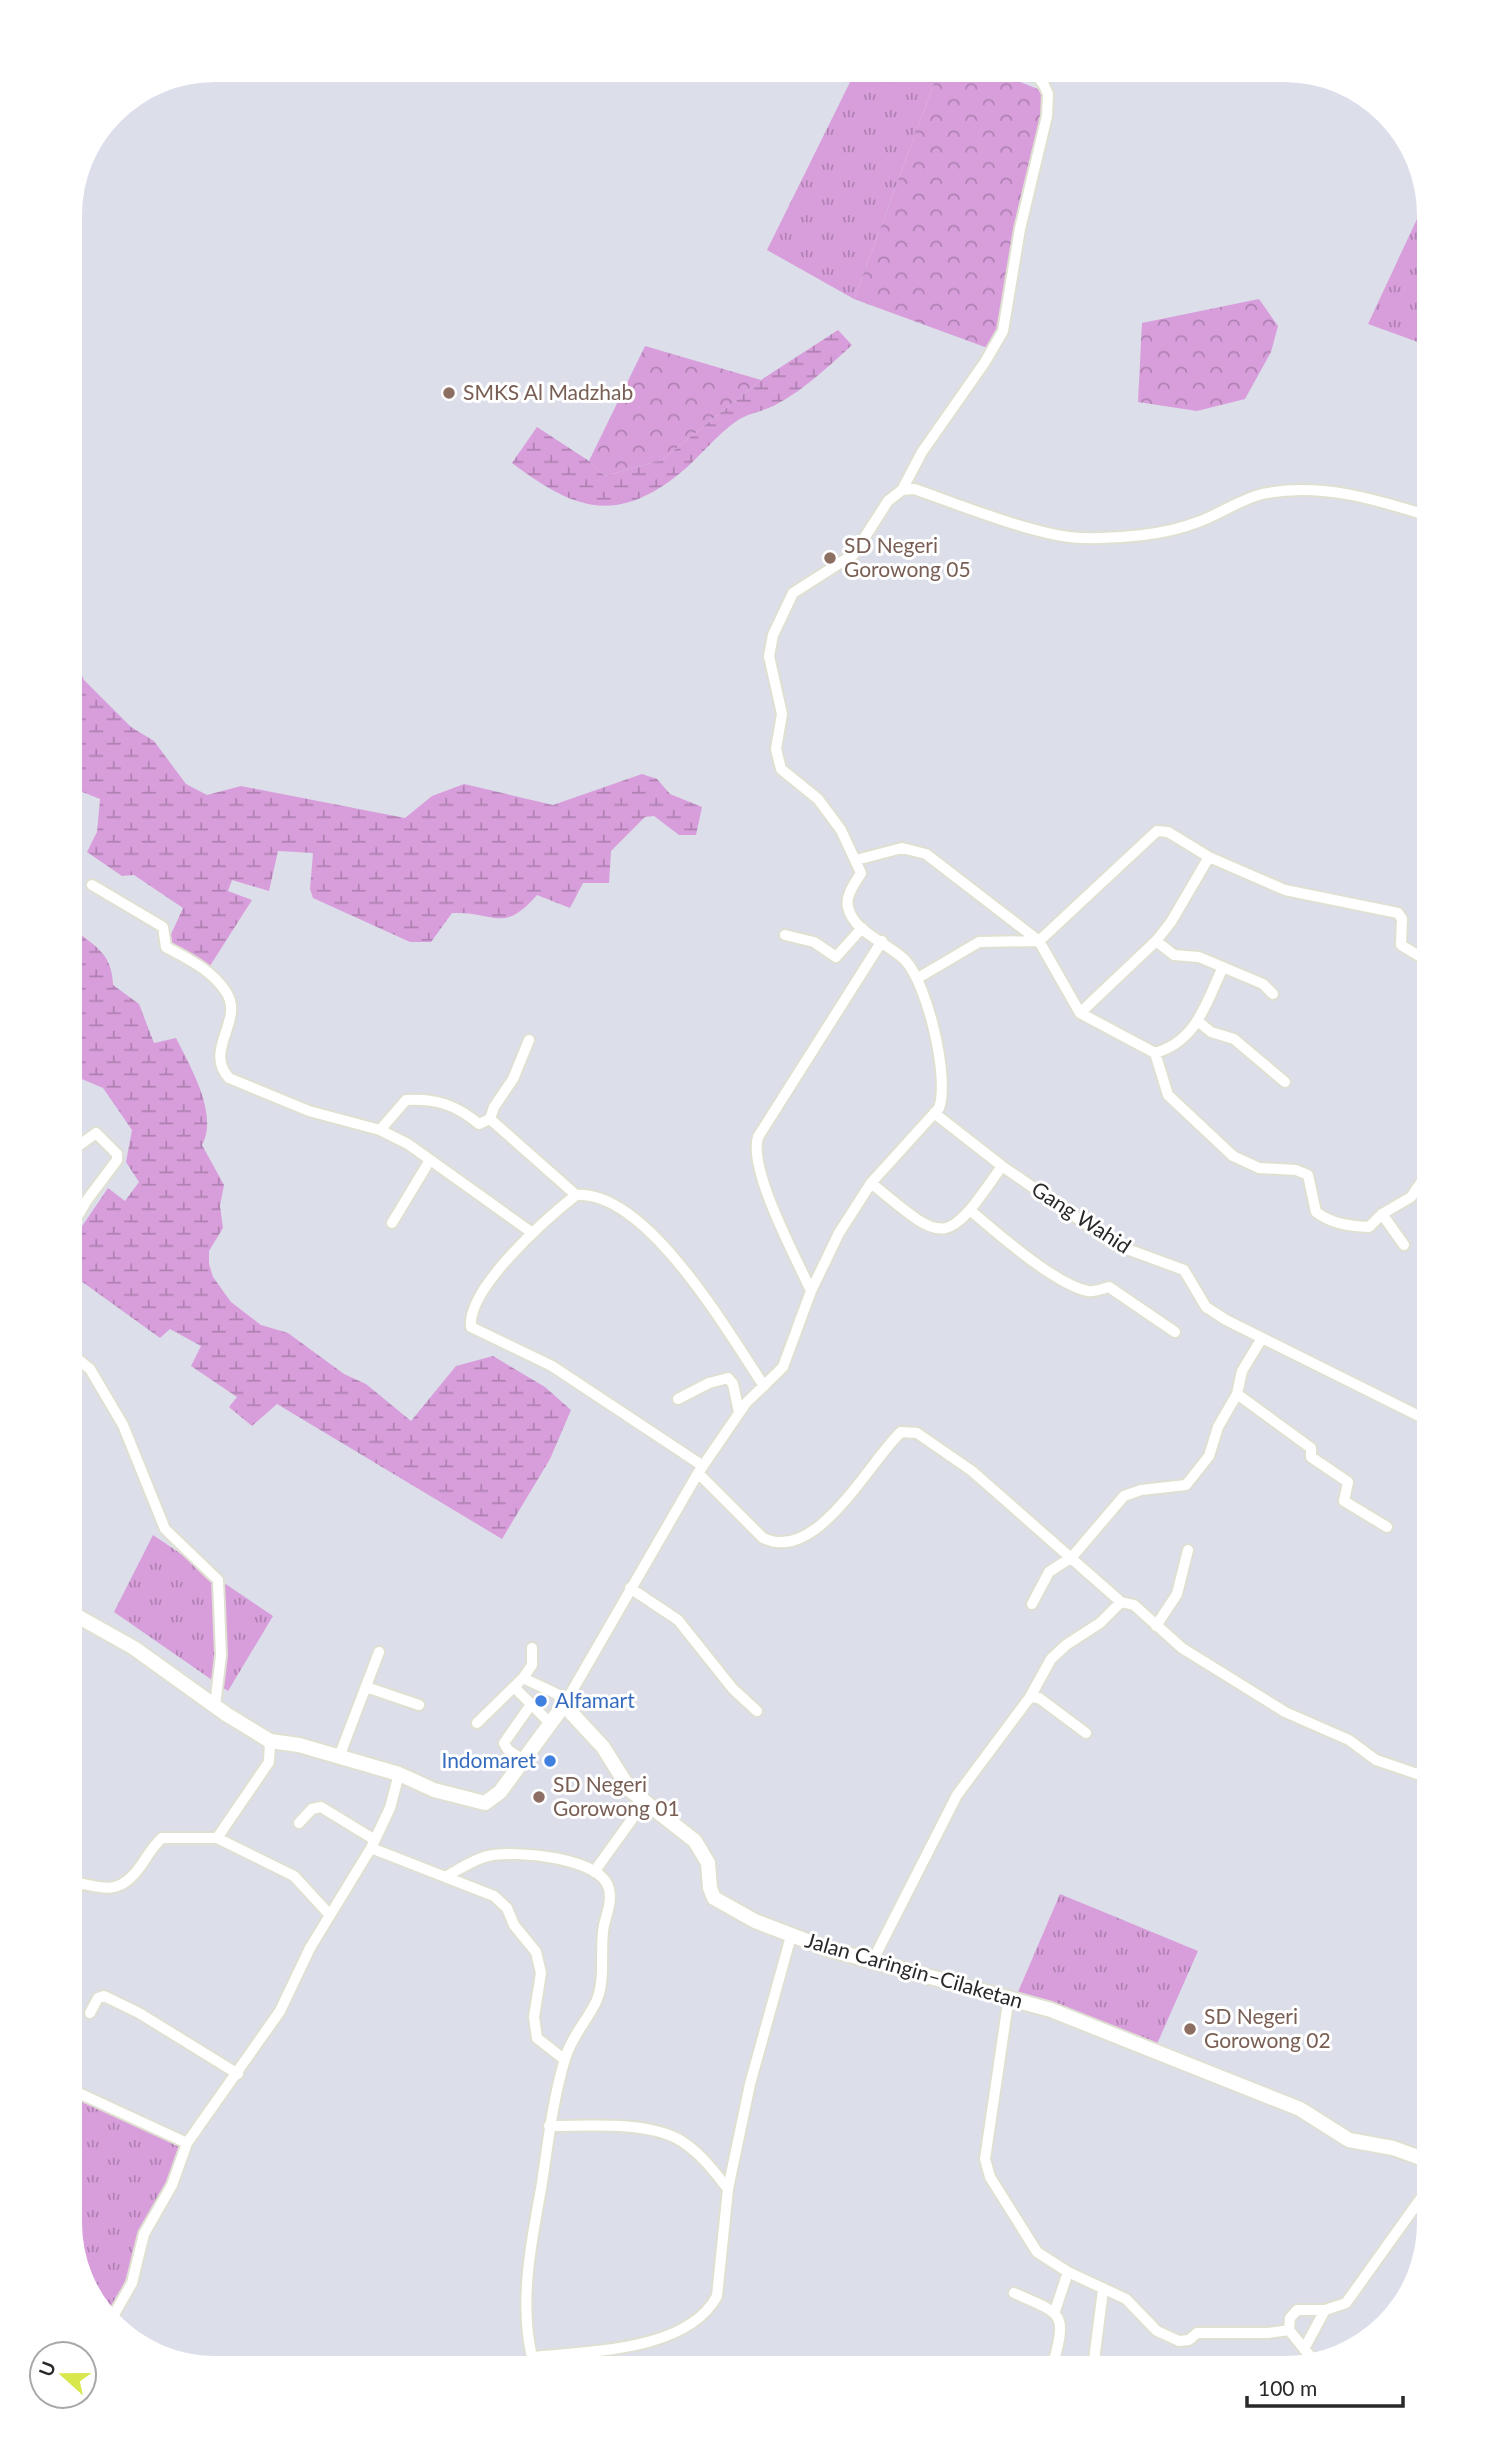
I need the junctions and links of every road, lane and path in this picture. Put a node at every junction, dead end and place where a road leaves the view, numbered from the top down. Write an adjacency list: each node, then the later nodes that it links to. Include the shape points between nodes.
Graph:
1 (1043, 83): 2 (street, via 1048,94 1047,116 1020,229 1003,331)
2 (902, 490): 3 (street, via 914,489 1081,538 1179,528 1251,498 1295,490 1374,499); 5 (street, via 888,501 854,554 793,593 773,635 769,656 782,714 776,749 780,769 818,799)
3 (1417, 512)
4 (1209, 858): 9 (street, via 1168,832 1157,831); 11 (street); 12 (street, via 1284,890 1398,914 1402,945)
5 (856, 860): 7 (street, via 861,873 847,905); 9 (street, via 892,849 920,851)
6 (92, 885): 23 (street, via 163,928 166,947 208,970 228,993 231,1008 218,1057 229,1078 309,1111)
7 (862, 928): 8 (street, via 836,957 814,943); 10 (street)
8 (785, 935)
9 (1039, 940): 14 (street, via 979,942); 16 (street)
10 (882, 942): 14 (street, via 908,963); 36 (street, via 754,1149 770,1202)
11 (1156, 942): 13 (street, via 1174,955 1199,957); 16 (street)
12 (1417, 954)
13 (1223, 967): 15 (street, via 1263,984); 17 (street)
14 (918, 978): 21 (street, via 942,1076 942,1100)
15 (1273, 994)
16 (1080, 1013): 19 (street)
17 (1199, 1022): 19 (street, via 1177,1044); 20 (street, via 1211,1032 1234,1039)
18 (529, 1040): 22 (street)
19 (1155, 1053): 32 (street, via 1168,1095 1233,1156 1259,1168 1308,1175 1315,1212 1341,1225 1369,1227)
20 (1285, 1082)
21 (934, 1113): 26 (street, Gang Wahid); 27 (street)
22 (490, 1119): 23 (street, via 479,1124 443,1102 406,1100); 29 (street)
23 (380, 1130): 25 (street)
24 (83, 1143): 30 (street, via 96,1133 117,1154 117,1160)
25 (430, 1160): 33 (street); 34 (street)
26 (1002, 1166): 31 (street); 38 (street, Gang Wahid, via 1116,1244 1184,1270 1206,1307)
27 (871, 1183): 31 (street, via 918,1222 939,1231 949,1230); 36 (street, via 839,1233)
28 (1417, 1188): 32 (street)
29 (576, 1195): 34 (street); 40 (street, via 599,1199 639,1221 657,1237)
30 (83, 1206)
31 (971, 1211): 37 (street, via 1072,1286 1091,1292 1109,1287)
32 (1382, 1214): 35 (street)
33 (392, 1223)
34 (531, 1232): 45 (street, via 481,1296 471,1327 552,1366)
35 (1404, 1245)
36 (811, 1291): 40 (street, via 783,1367)
37 (1175, 1332)
38 (1262, 1338): 41 (street, via 1242,1371); 44 (street, Gang Wahid)
39 (82, 1363): 62 (street, via 117,1414 165,1529 218,1580 221,1655)
40 (764, 1386): 43 (street)
41 (1237, 1394): 46 (street, via 1311,1448 1311,1457 1348,1482 1344,1501); 48 (street, via 1209,1456 1186,1485 1124,1496)
42 (678, 1399): 43 (street, via 728,1378 733,1381)
43 (738, 1412): 45 (street)
44 (1417, 1415)
45 (700, 1469): 48 (street, via 763,1538 776,1545 814,1531 897,1436 911,1431 972,1471); 49 (street)
46 (1387, 1527)
47 (1188, 1550): 53 (street, via 1177,1594)
48 (1072, 1557): 50 (street); 51 (street, via 1053,1567)
49 (630, 1588): 61 (street); 64 (street, via 678,1620 733,1689)
50 (1121, 1602): 53 (street, via 1134,1605); 59 (street, via 1051,1659)
51 (1032, 1604)
52 (82, 1619): 62 (street, via 134,1648)
53 (1156, 1626): 72 (street, via 1204,1664 1285,1713 1349,1740 1376,1760)
54 (531, 1648): 56 (street, via 533,1665)
55 (379, 1652): 57 (street)
56 (523, 1678): 58 (street); 61 (street, via 557,1694)
57 (366, 1687): 60 (street); 69 (street)
58 (514, 1687): 63 (street); 65 (street)
59 (1030, 1697): 67 (street, via 1039,1698); 82 (street, via 957,1795)
60 (419, 1705)
61 (564, 1705): 66 (street); 73 (street, Jalan Caringin–Cilaketan, via 603,1747 630,1790)
62 (215, 1706): 68 (street)
63 (530, 1706): 66 (street); 70 (street, via 504,1743)
64 (758, 1711)
65 (477, 1723)
66 (551, 1724): 70 (street)
67 (1086, 1733)
68 (270, 1741): 69 (street); 75 (street, via 270,1762)
69 (339, 1757): 71 (street)
70 (525, 1761): 71 (street, via 500,1792 485,1802 434,1790)
71 (399, 1774): 76 (street)
72 (1417, 1774)
73 (645, 1801): 77 (street); 81 (street, Jalan Caringin–Cilaketan, via 695,1841 708,1863 714,1898)
74 (299, 1823): 76 (street, via 312,1809 321,1807)
75 (217, 1838): 79 (street, via 162,1838 125,1885 114,1889); 80 (street, via 294,1876)
76 (373, 1844): 78 (street); 80 (street)
77 (594, 1872): 78 (street, via 561,1858 522,1854 487,1856); 85 (street, via 606,1880 610,1898 599,1990)
78 (445, 1877): 85 (street, via 501,1901 536,1952 541,1982 534,2028 537,2038)
79 (82, 1883)
80 (329, 1914): 86 (street, via 280,2011)
81 (791, 1936): 82 (street, Jalan Caringin–Cilaketan); 91 (street, via 750,2084)
82 (872, 1962): 83 (street, Jalan Caringin–Cilaketan)
83 (1009, 1996): 90 (street, Jalan Caringin–Cilaketan, via 1247,2086 1300,2109 1349,2140); 93 (street, via 985,2159 990,2177 1031,2245)
84 (90, 2013): 86 (street, via 104,1996)
85 (565, 2060): 88 (street)
86 (238, 2074): 89 (street)
87 (82, 2095): 89 (street)
88 (549, 2126): 91 (street, via 621,2127 663,2134 679,2140 708,2163); 102 (street, via 528,2264)
89 (187, 2143): 97 (street, via 172,2185 144,2234 132,2283)
90 (1417, 2156)
91 (728, 2189): 103 (street, via 717,2296 704,2314 653,2341)
92 (1417, 2204): 96 (street, via 1353,2295)
93 (1069, 2272): 94 (street); 98 (street)
94 (1103, 2290): 99 (street, via 1126,2299 1157,2331 1179,2341 1197,2333); 105 (street)
95 (1014, 2293): 98 (street)
96 (1325, 2310): 99 (street, via 1297,2309); 100 (street)
97 (116, 2311)
98 (1055, 2311): 104 (street, via 1062,2333)
99 (1289, 2330): 100 (street)
100 (1304, 2349): 101 (street)
101 (1308, 2353)
102 (529, 2355)
103 (574, 2355)
104 (1055, 2356)
105 (1095, 2356)

